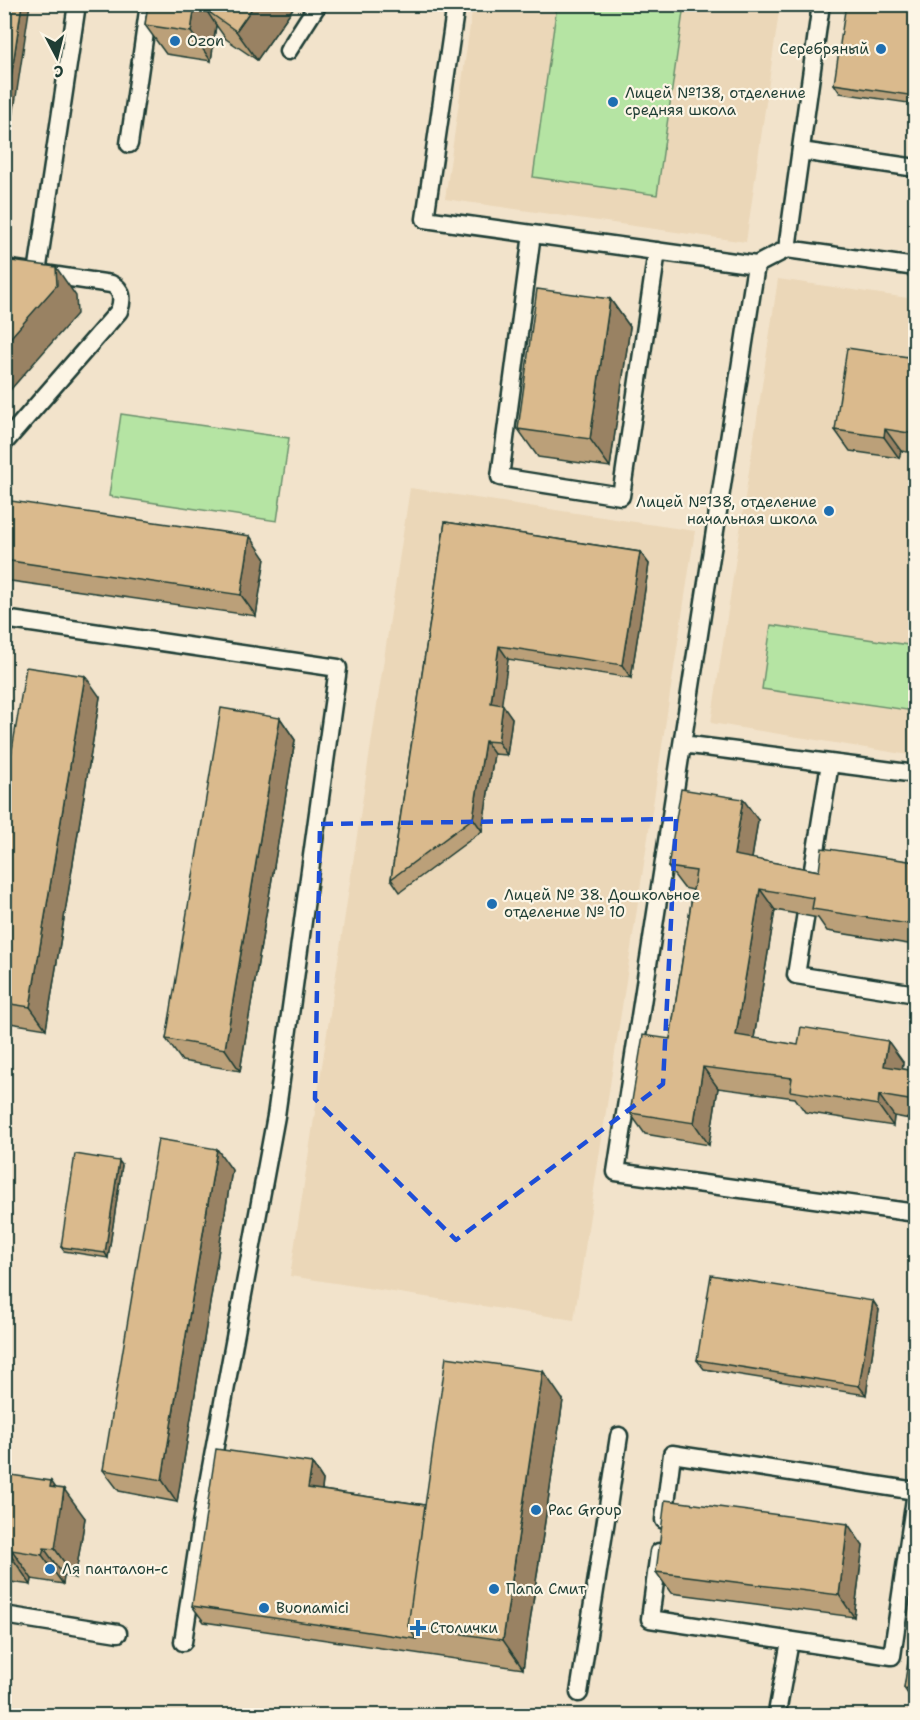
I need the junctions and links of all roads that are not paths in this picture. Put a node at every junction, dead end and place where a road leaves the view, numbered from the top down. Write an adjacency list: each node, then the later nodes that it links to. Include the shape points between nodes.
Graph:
1 (77, 4): 16 (lane)
2 (150, 4): 7 (lane)
3 (318, 4): 6 (lane)
4 (456, 4): 10 (lane, via 426,219)
5 (821, 4): 8 (lane)
6 (288, 51)
7 (129, 144)
8 (801, 151): 9 (lane); 11 (lane)
9 (915, 168)
10 (532, 234): 12 (lane); 12 (lane, via 500,477 621,496)
11 (787, 249): 13 (lane); 14 (lane)
12 (657, 251): 13 (lane)
13 (756, 265): 19 (lane)
14 (915, 267)
15 (4, 268): 16 (lane)
16 (37, 273): 17 (lane, via 111,284 120,291 121,305)
17 (4, 443)
18 (4, 619): 29 (lane, via 338,668 276,1116 204,1505)
19 (682, 744): 20 (lane); 23 (lane, via 616,1172)
20 (830, 763): 21 (lane); 22 (lane, via 796,975)
21 (915, 774)
22 (915, 994)
23 (915, 1213)
24 (619, 1436): 30 (lane)
25 (915, 1491): 28 (lane, via 892,1656); 28 (lane, via 672,1454 650,1619)
26 (4, 1615): 27 (lane)
27 (118, 1633)
28 (790, 1641): 31 (lane)
29 (183, 1642)
30 (579, 1693)
31 (777, 1713)

